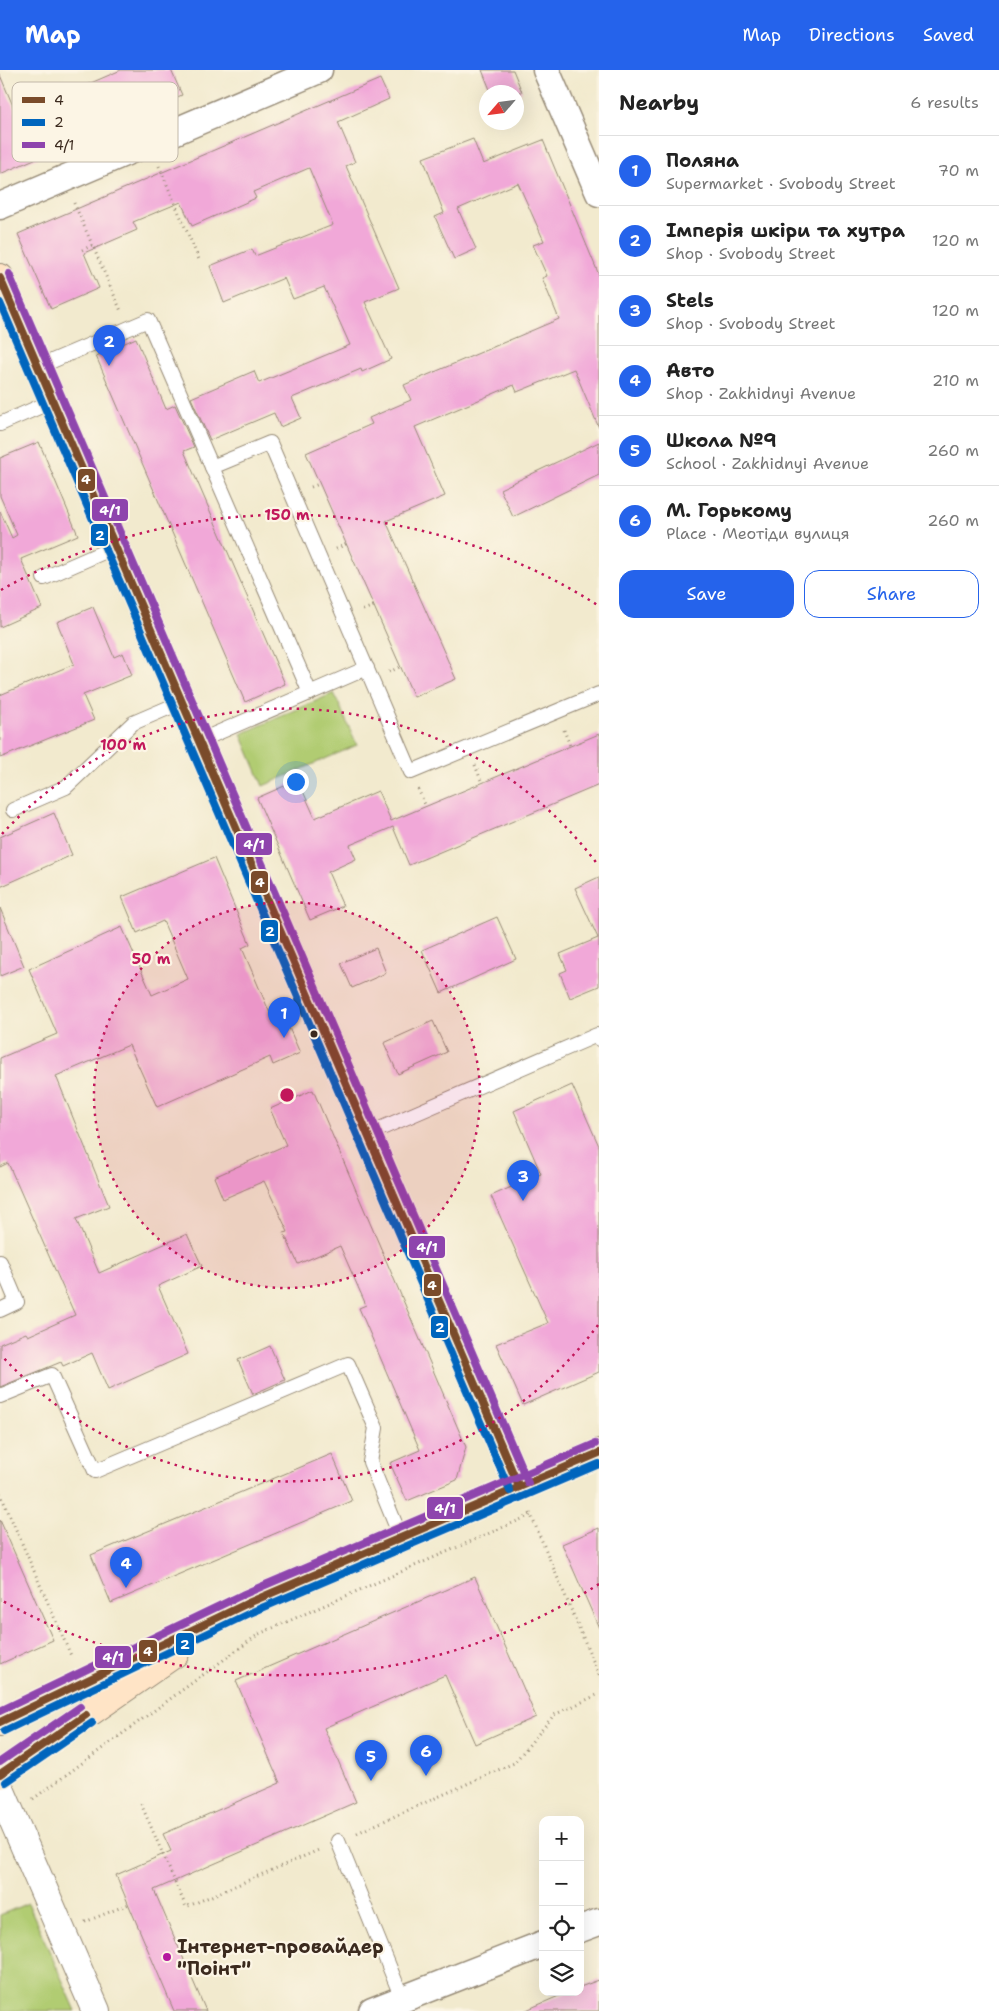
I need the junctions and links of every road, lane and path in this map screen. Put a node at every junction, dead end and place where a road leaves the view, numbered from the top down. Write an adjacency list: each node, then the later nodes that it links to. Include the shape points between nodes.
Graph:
1 (319, 70): 3 (street)
2 (546, 70): 7 (street)
3 (178, 131)
4 (104, 162): 6 (street)
5 (157, 162): 11 (path)
6 (64, 179): 8 (street); 9 (path)
7 (599, 193)
8 (0, 206)
9 (93, 245): 10 (path); 13 (path)
10 (82, 250)
11 (200, 262)
12 (0, 278): 14 (main road)
13 (129, 328): 14 (lane); 17 (lane, via 148,320)
14 (38, 367): 15 (main road)
15 (53, 401): 16 (lane); 18 (main road)
16 (0, 424)
17 (212, 467): 20 (lane, via 270,443); 21 (lane)
18 (116, 547): 19 (lane); 23 (main road)
19 (44, 578)
20 (367, 668): 21 (lane); 22 (lane, via 411,772)
21 (310, 693): 24 (lane)
22 (599, 694)
23 (182, 702): 24 (main road); 25 (lane, via 133,724 66,787)
24 (199, 740): 27 (main road)
25 (13, 810)
26 (599, 1039): 27 (lane, via 597,1035)
27 (368, 1134): 32 (main road)
28 (0, 1262): 29 (lane, via 17,1302)
29 (0, 1310)
30 (0, 1396): 35 (lane, via 52,1375 95,1471 348,1364 376,1428 370,1462)
31 (599, 1453): 32 (main road)
32 (519, 1487): 34 (path); 35 (main road)
33 (0, 1493): 38 (path)
34 (531, 1515): 37 (path); 44 (path, via 259,1634)
35 (401, 1538): 36 (main road)
36 (246, 1604): 38 (main road); 41 (main road)
37 (599, 1675)
38 (83, 1682): 40 (main road)
39 (599, 1694): 45 (path, via 554,1715 514,1763)
40 (0, 1722)
41 (0, 1774)
42 (0, 1789): 44 (street)
43 (140, 1804): 45 (path, via 186,1907)
44 (11, 1814): 49 (street)
45 (338, 1842): 51 (lane)
46 (128, 1904): 49 (path)
47 (599, 1922): 48 (street)
48 (584, 1928)
49 (62, 1932): 52 (street)
50 (539, 1946): 51 (street)
51 (405, 2005): 53 (street)
52 (96, 2011)
53 (372, 2011)

